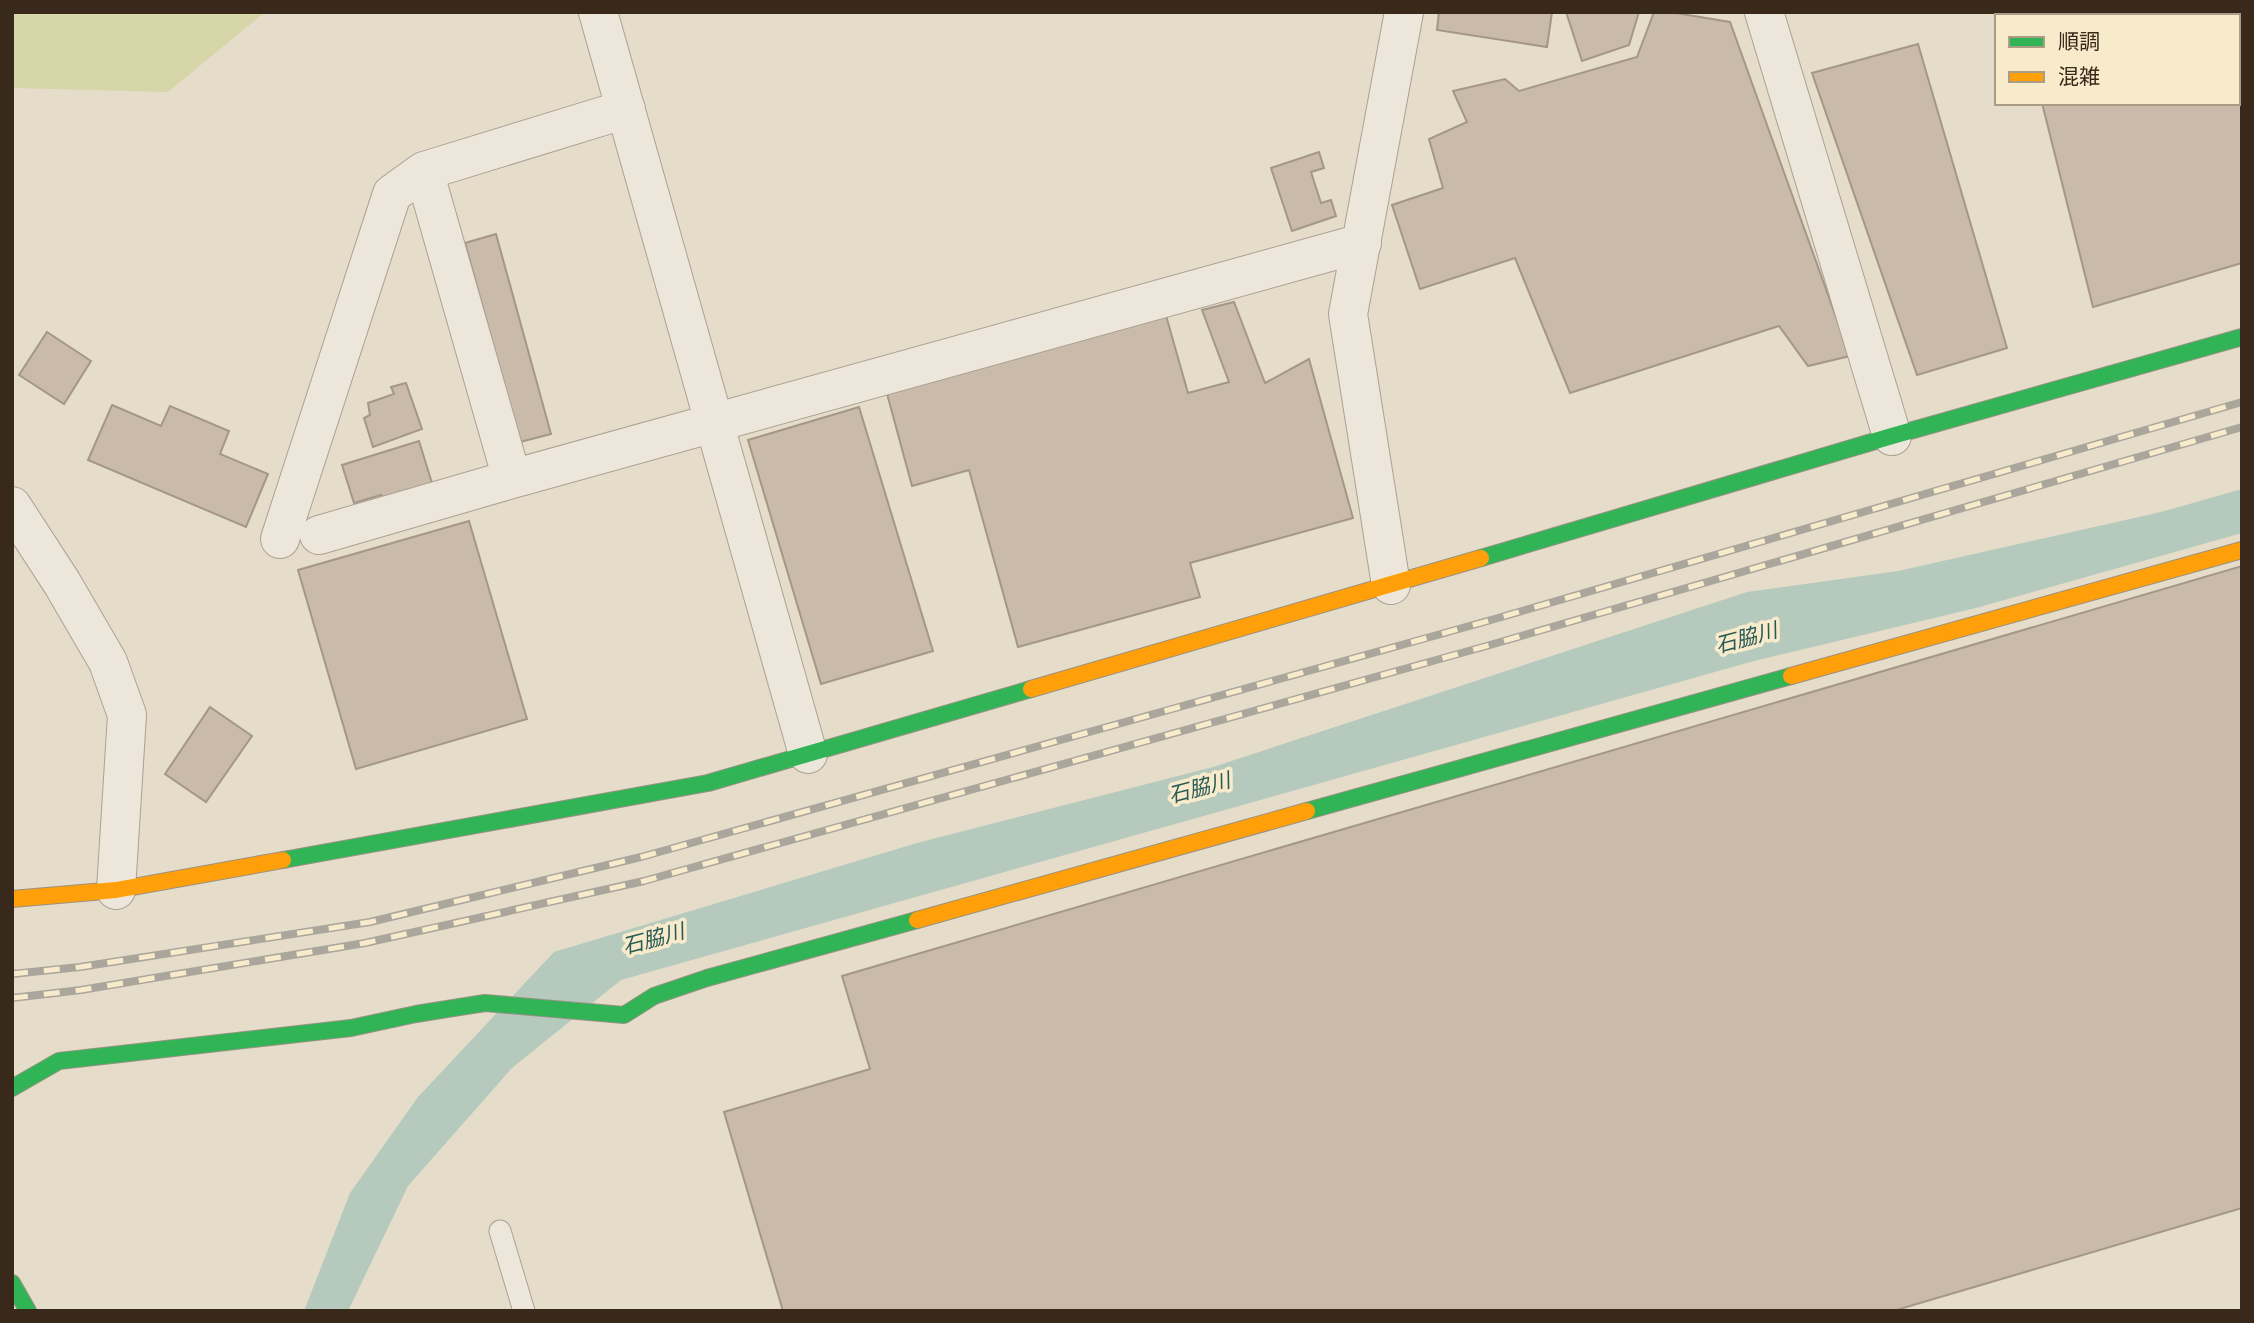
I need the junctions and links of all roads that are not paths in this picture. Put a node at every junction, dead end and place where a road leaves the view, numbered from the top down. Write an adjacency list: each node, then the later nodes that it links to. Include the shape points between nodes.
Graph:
1 (598, 12): 4 (street)
2 (1404, 12): 6 (street)
3 (1764, 12): 9 (street)
4 (626, 109): 5 (street); 8 (street)
5 (424, 171): 10 (street); 13 (street, via 392,194)
6 (1362, 243): 8 (street); 15 (street, via 1348,314)
7 (2242, 337): 9 (street)
8 (715, 423): 10 (street); 16 (street)
9 (1892, 436): 15 (street)
10 (512, 479): 12 (street)
11 (12, 506): 17 (street, via 108,662 127,715)
12 (319, 535)
13 (280, 539)
14 (2242, 550): 19 (street, via 707,978 654,996 625,1014 485,1003 351,1028 60,1061)
15 (1391, 585): 16 (street)
16 (808, 754): 17 (street, via 708,783)
17 (116, 890): 18 (street)
18 (12, 899)
19 (12, 1088)
20 (500, 1231): 23 (lane)
21 (12, 1283): 22 (street)
22 (28, 1311)
23 (524, 1311)

